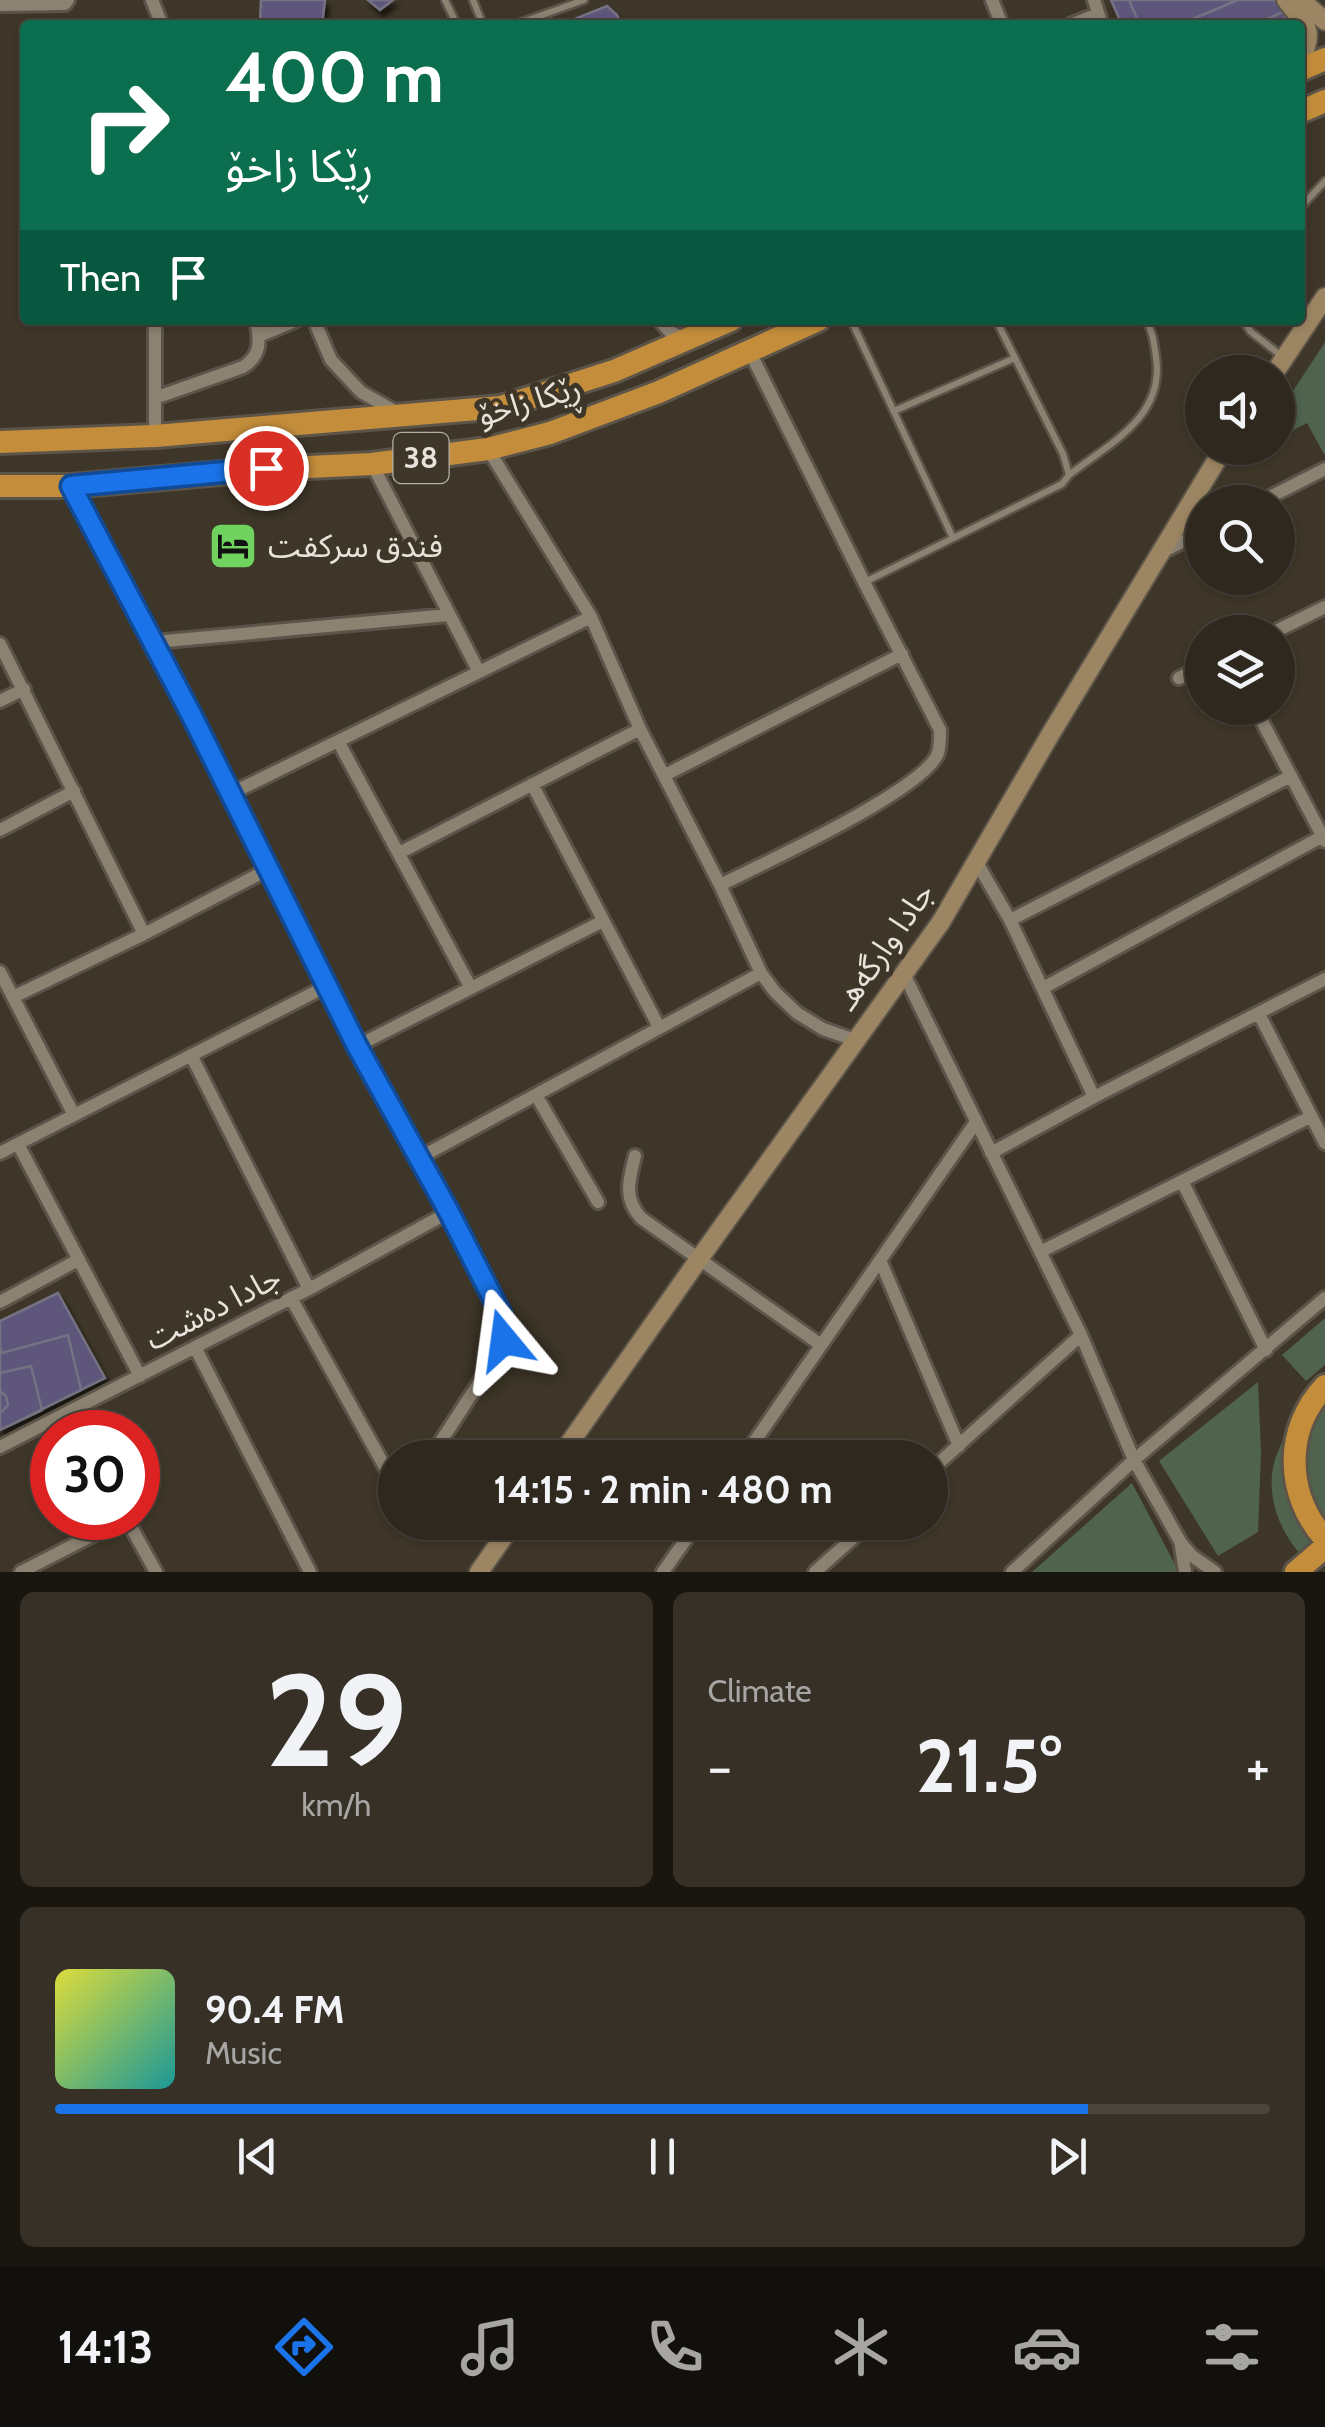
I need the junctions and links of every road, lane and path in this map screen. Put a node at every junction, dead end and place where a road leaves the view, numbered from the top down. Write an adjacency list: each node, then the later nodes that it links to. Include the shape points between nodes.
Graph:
1 (68, 0): 5 (street)
2 (584, 0): 6 (lane)
3 (1286, 0): 7 (street)
4 (1301, 0): 8 (street)
5 (0, 5)
6 (542, 20)
7 (1303, 20)
8 (1325, 20)
9 (1325, 181): 10 (lane)
10 (1305, 203)
11 (1325, 297): 29 (street)
12 (155, 325): 31 (street)
13 (257, 325): 24 (street)
14 (285, 325): 24 (street)
15 (316, 325): 33 (street, via 331,360 361,392)
16 (659, 325): 27 (street)
17 (662, 325): 25 (street)
18 (719, 325): 25 (highway, ڕێکا زاخۆ / 38)
19 (806, 325): 26 (highway, ڕێکا زاخۆ / 38)
20 (853, 325): 32 (lane)
21 (998, 325): 30 (lane)
22 (1149, 325): 40 (lane, via 1159,375 1152,402 1135,425)
23 (1246, 325): 28 (lane)
24 (259, 336): 31 (street, via 257,354 243,367)
25 (687, 339): 27 (highway, ڕێکا زاخۆ / 38)
26 (749, 350): 36 (highway, ڕێکا زاخۆ / 38, via 659,392); 47 (street)
27 (652, 355): 33 (highway, ڕێکا زاخۆ / 38, via 501,407)
28 (1271, 355)
29 (1286, 355)
30 (1015, 358): 32 (lane); 40 (lane)
31 (155, 398): 34 (street)
32 (894, 411): 44 (lane)
33 (403, 416): 34 (highway, ڕێکا زاخۆ / 38)
34 (155, 436): 35 (highway, ڕێکا زاخۆ / 38)
35 (0, 442)
36 (488, 449): 37 (highway, ڕێکا زاخۆ / 38); 50 (street)
37 (372, 464): 43 (highway, ڕێکا زاخۆ / 38); 49 (street)
38 (1214, 465): 46 (street, جادا وارگه‌هـ)
39 (1325, 469): 41 (street)
40 (1069, 475): 44 (lane)
41 (1293, 485)
42 (0, 486): 43 (highway, ڕێکا زاخۆ / 38)
43 (71, 486): 52 (street)
44 (953, 538): 47 (lane)
45 (1185, 540): 46 (street)
46 (1160, 553): 71 (street, جادا وارگه‌هـ)
47 (864, 582): 54 (street)
48 (1325, 607): 51 (street)
49 (449, 615): 52 (street); 55 (street)
50 (591, 617): 55 (street); 61 (street)
51 (1295, 622)
52 (154, 642): 67 (street)
53 (0, 644): 58 (street)
54 (902, 654): 63 (street); 73 (street, via 940,730 930,766 906,787)
55 (479, 672): 62 (street)
56 (1185, 675): 57 (street)
57 (1179, 678)
58 (24, 690): 59 (street); 66 (street)
59 (0, 702)
60 (1264, 725): 64 (street)
61 (640, 728): 63 (street); 65 (street)
62 (338, 741): 67 (street); 70 (street)
63 (664, 775): 73 (street)
64 (1291, 776): 69 (street); 74 (street)
65 (532, 784): 70 (street); 75 (street)
66 (74, 792): 68 (street); 76 (street)
67 (230, 794): 72 (street)
68 (0, 830)
69 (1324, 837): 83 (street)
70 (399, 853): 82 (street)
71 (976, 861): 74 (street); 78 (street, جادا وارگه‌هـ)
72 (268, 869): 76 (street); 81 (street)
73 (720, 885): 79 (street)
74 (1010, 920): 83 (street)
75 (603, 921): 82 (street); 86 (street)
76 (144, 934): 84 (street)
77 (0, 972): 84 (street)
78 (903, 972): 87 (street, جادا وارگه‌هـ); 94 (street)
79 (761, 973): 86 (street); 87 (street, via 797,1013)
80 (1325, 979): 85 (street)
81 (327, 986): 88 (street); 89 (street)
82 (472, 988): 88 (street)
83 (1044, 988): 91 (street)
84 (13, 997): 92 (street)
85 (1259, 1014): 91 (street); 93 (street)
86 (659, 1028): 90 (street)
87 (855, 1040): 105 (street, جادا وارگه‌هـ)
88 (357, 1046): 100 (street)
89 (191, 1055): 92 (street); 108 (street)
90 (536, 1095): 100 (street); 102 (street)
91 (1094, 1097): 97 (street)
92 (74, 1116): 96 (street)
93 (1310, 1117): 95 (street); 101 (street)
94 (976, 1122): 97 (street); 107 (street)
95 (1325, 1143)
96 (18, 1144): 98 (street); 106 (street)
97 (991, 1152): 104 (street)
98 (0, 1154)
99 (635, 1156): 105 (street, via 630,1204)
100 (419, 1158): 103 (street)
101 (1182, 1181): 104 (street); 115 (street)
102 (598, 1202)
103 (449, 1212): 108 (street, جادا دەشت); 119 (street, via 505,1332 501,1349)
104 (1040, 1252): 112 (street)
105 (698, 1258): 113 (street); 120 (street, جادا وارگه‌هـ)
106 (78, 1260): 111 (street); 116 (street)
107 (880, 1260): 113 (street); 122 (street)
108 (309, 1289): 109 (street, جادا دەشت)
109 (291, 1298): 114 (street, جادا دەشت); 124 (street)
110 (1325, 1298): 115 (street)
111 (0, 1302)
112 (1081, 1335): 122 (street); 126 (street)
113 (822, 1345): 121 (street)
114 (195, 1347): 116 (street, جادا دەشت); 138 (street)
115 (1266, 1350): 126 (street)
116 (140, 1376): 118 (street, جادا دەشت)
117 (1325, 1386): 127 (highway, via 1302,1418 1294,1456 1301,1501)
118 (74, 1409): 123 (street, جادا دەشت)
119 (442, 1440)
120 (572, 1440)
121 (756, 1440)
122 (959, 1446): 125 (street)
123 (0, 1448)
124 (378, 1456)
125 (948, 1456)
126 (1134, 1460): 133 (street); 141 (street)
127 (1325, 1539)
128 (84, 1540): 136 (street)
129 (138, 1540): 137 (street)
130 (502, 1540): 135 (street)
131 (685, 1540): 139 (street)
132 (851, 1540): 140 (street)
133 (1180, 1543): 142 (street); 143 (street)
134 (1325, 1547): 144 (highway)
135 (483, 1570)
136 (26, 1571)
137 (156, 1572)
138 (310, 1572)
139 (663, 1572)
140 (815, 1572)
141 (1012, 1572)
142 (1185, 1572)
143 (1214, 1572)
144 (1296, 1572)

